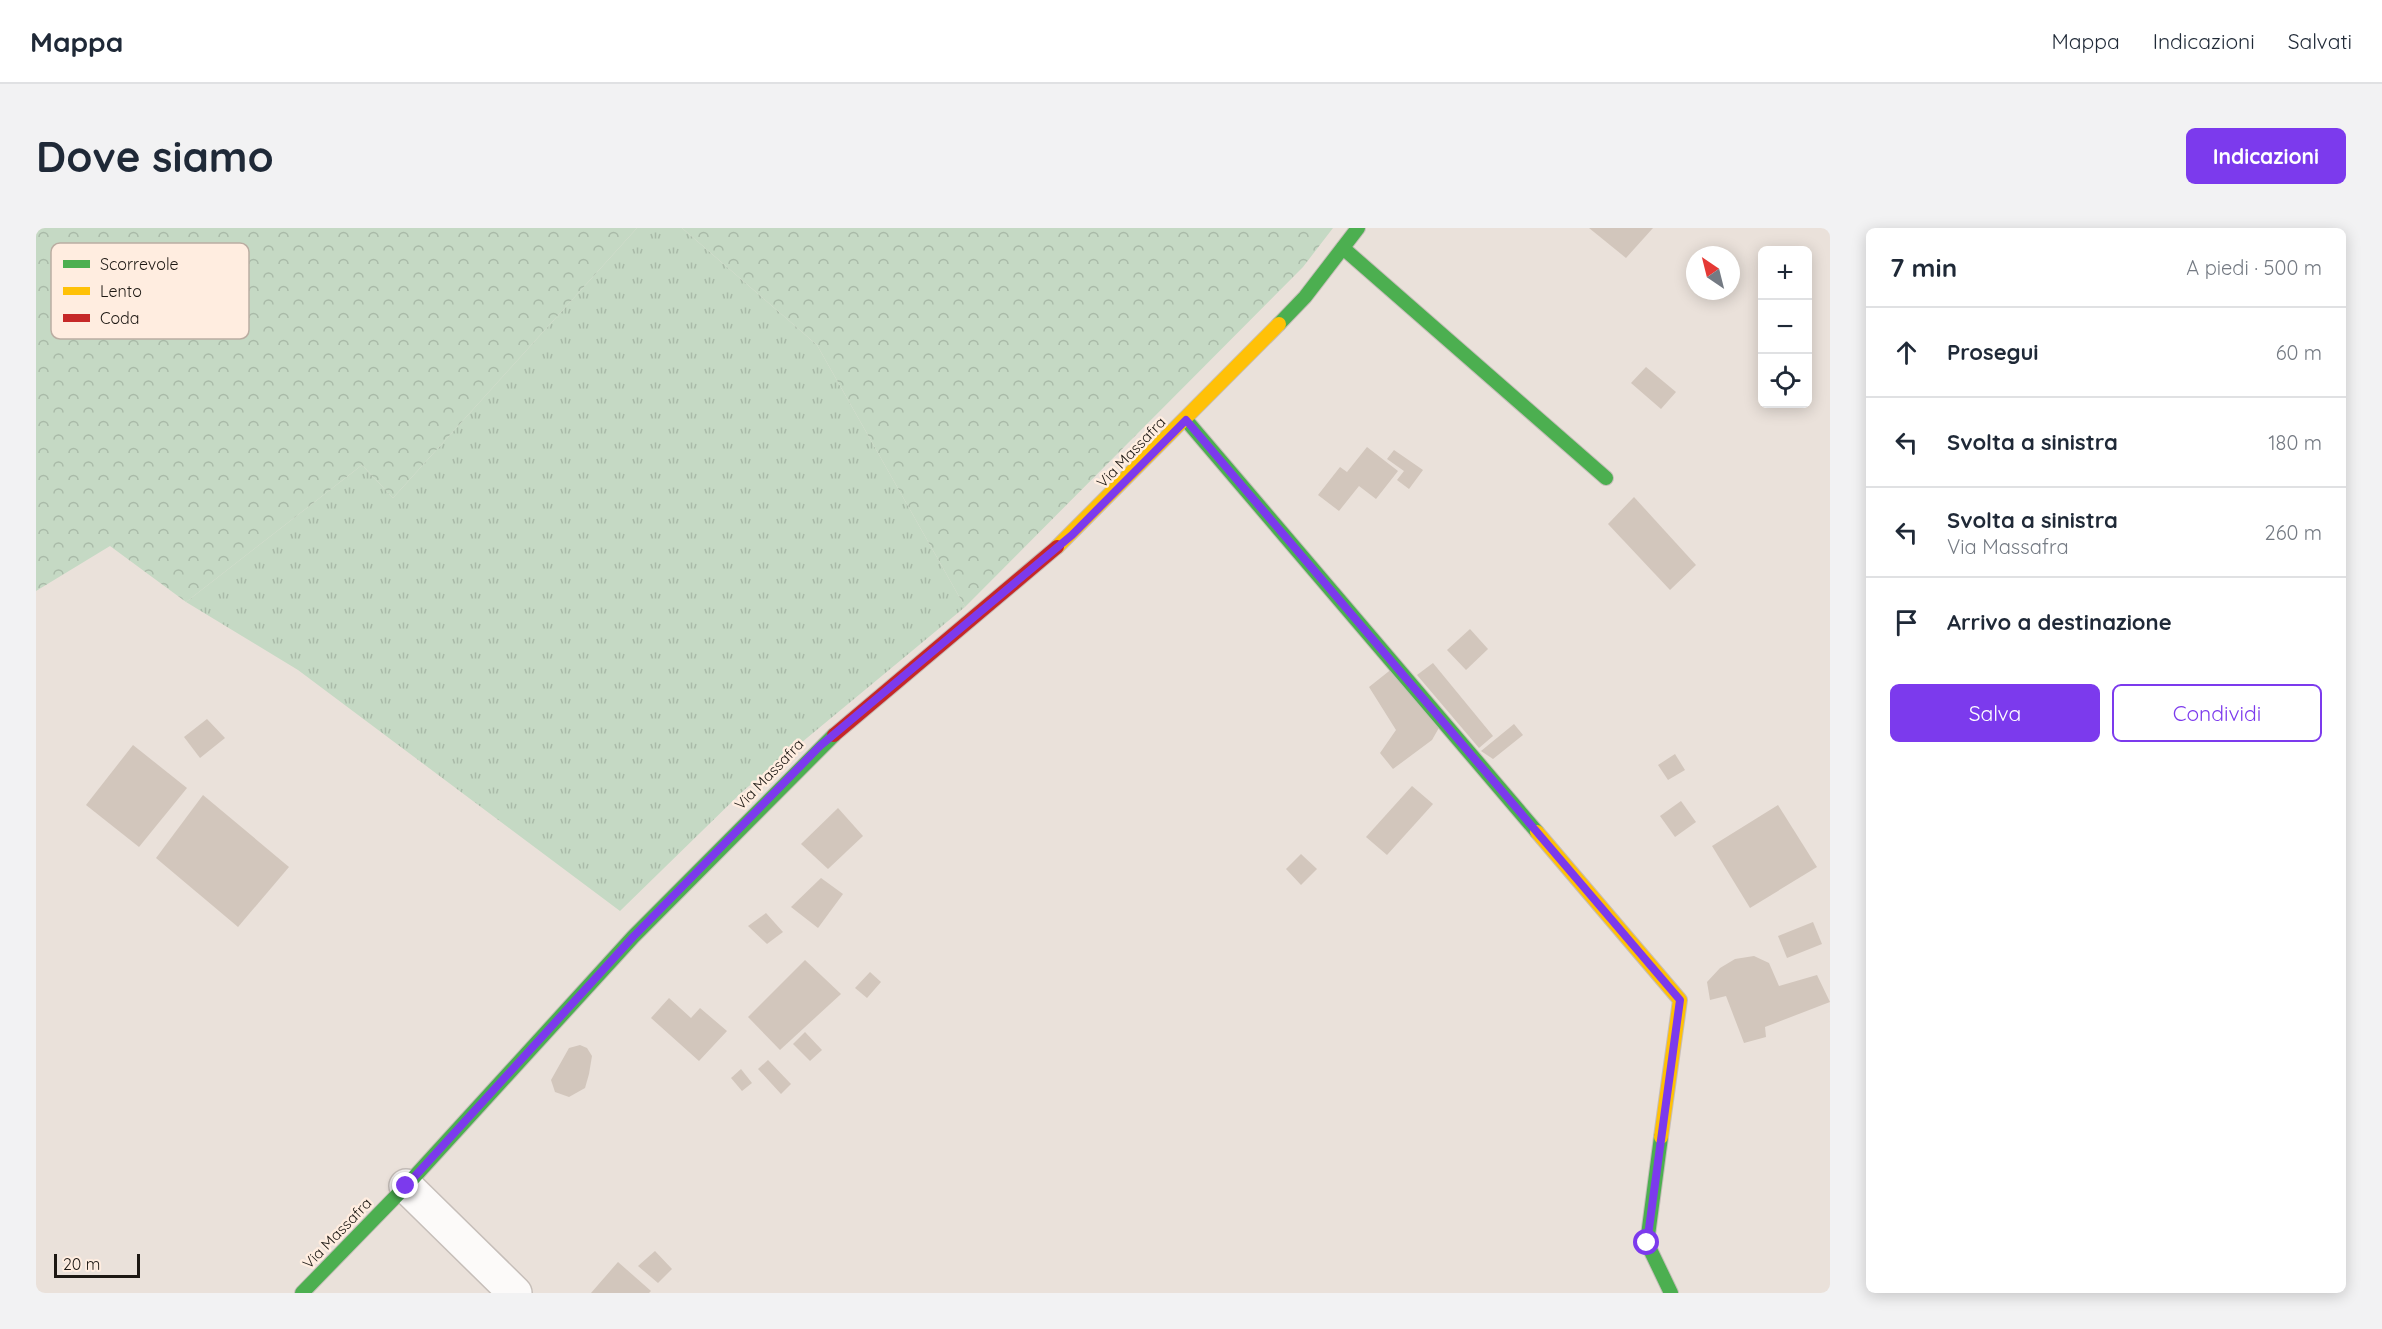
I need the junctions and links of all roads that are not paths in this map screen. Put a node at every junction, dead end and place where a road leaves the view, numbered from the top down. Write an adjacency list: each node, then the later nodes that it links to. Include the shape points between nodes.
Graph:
1 (1358, 228): 2 (main road, Via Massafra)
2 (1343, 248): 3 (main road, Via Massafra, via 1305,297); 4 (main road)
3 (1186, 420): 5 (main road, Via Massafra, via 1072,535 820,746 633,937); 8 (main road, via 1680,1000 1647,1243)
4 (1606, 478)
5 (406, 1186): 6 (main road, Via Massafra); 7 (street)
6 (302, 1293)
7 (515, 1293)
8 (1671, 1293)

